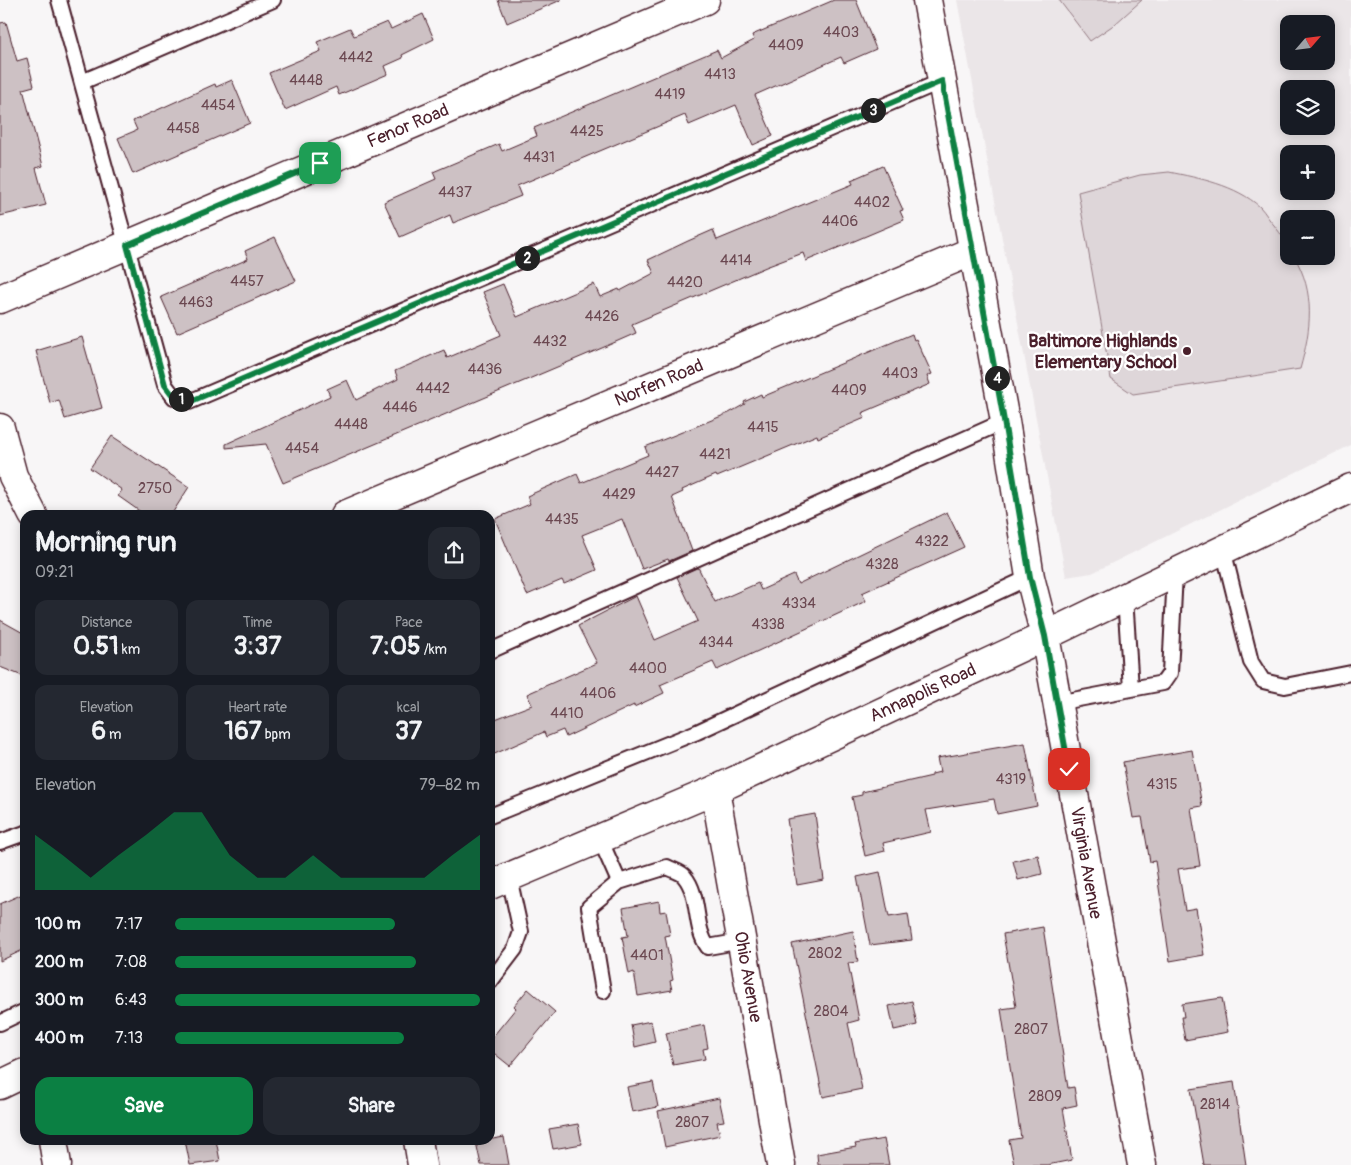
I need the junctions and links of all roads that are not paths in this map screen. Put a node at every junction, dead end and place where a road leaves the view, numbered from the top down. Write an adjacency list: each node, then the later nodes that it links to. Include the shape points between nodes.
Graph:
1 (59, 0): 6 (lane)
2 (273, 0): 6 (lane)
3 (705, 0): 7 (street, Fenor Road)
4 (928, 0): 5 (street, Virginia Avenue)
5 (942, 81): 7 (lane, via 189,402 174,397 165,385); 8 (street, Virginia Avenue)
6 (82, 82): 7 (lane)
7 (127, 245): 9 (street, Fenor Road)
8 (973, 251): 10 (street, Virginia Avenue); 14 (street, Norfen Road)
9 (0, 299)
10 (1004, 421): 17 (street, Virginia Avenue); 20 (lane)
11 (0, 428): 13 (street, via 13,476)
12 (1351, 488): 15 (street, Annapolis Road)
13 (30, 510)
14 (357, 510)
15 (1223, 549): 16 (street, Annapolis Road); 21 (lane, via 1250,662 1263,681 1285,686)
16 (1175, 573): 18 (street, Annapolis Road); 22 (lane, via 1170,673 1163,683)
17 (1030, 577): 19 (street, Virginia Avenue); 25 (lane, via 697,732)
18 (1125, 597): 19 (street, Annapolis Road); 22 (lane)
19 (1045, 636): 23 (street, Virginia Avenue); 24 (street, Annapolis Road)
20 (495, 648)
21 (1351, 673)
22 (1131, 689): 23 (lane)
23 (1057, 703): 43 (street, Virginia Avenue)
24 (715, 790): 27 (street, Annapolis Road); 31 (street, Ohio Avenue)
25 (495, 814)
26 (20, 835): 28 (lane)
27 (600, 839): 29 (street, Annapolis Road); 30 (lane)
28 (0, 842)
29 (500, 881): 32 (lane, via 521,932 515,949)
30 (619, 882): 31 (lane, via 667,867 684,875 693,893 702,940 708,947); 33 (lane, via 589,907)
31 (742, 941): 42 (street, Ohio Avenue)
32 (495, 975)
33 (603, 991)
34 (20, 1013): 35 (lane)
35 (0, 1023)
36 (20, 1075): 37 (street)
37 (0, 1085)
38 (54, 1145): 40 (street)
39 (419, 1145): 41 (street)
40 (57, 1165)
41 (422, 1165)
42 (781, 1165)
43 (1142, 1165)

